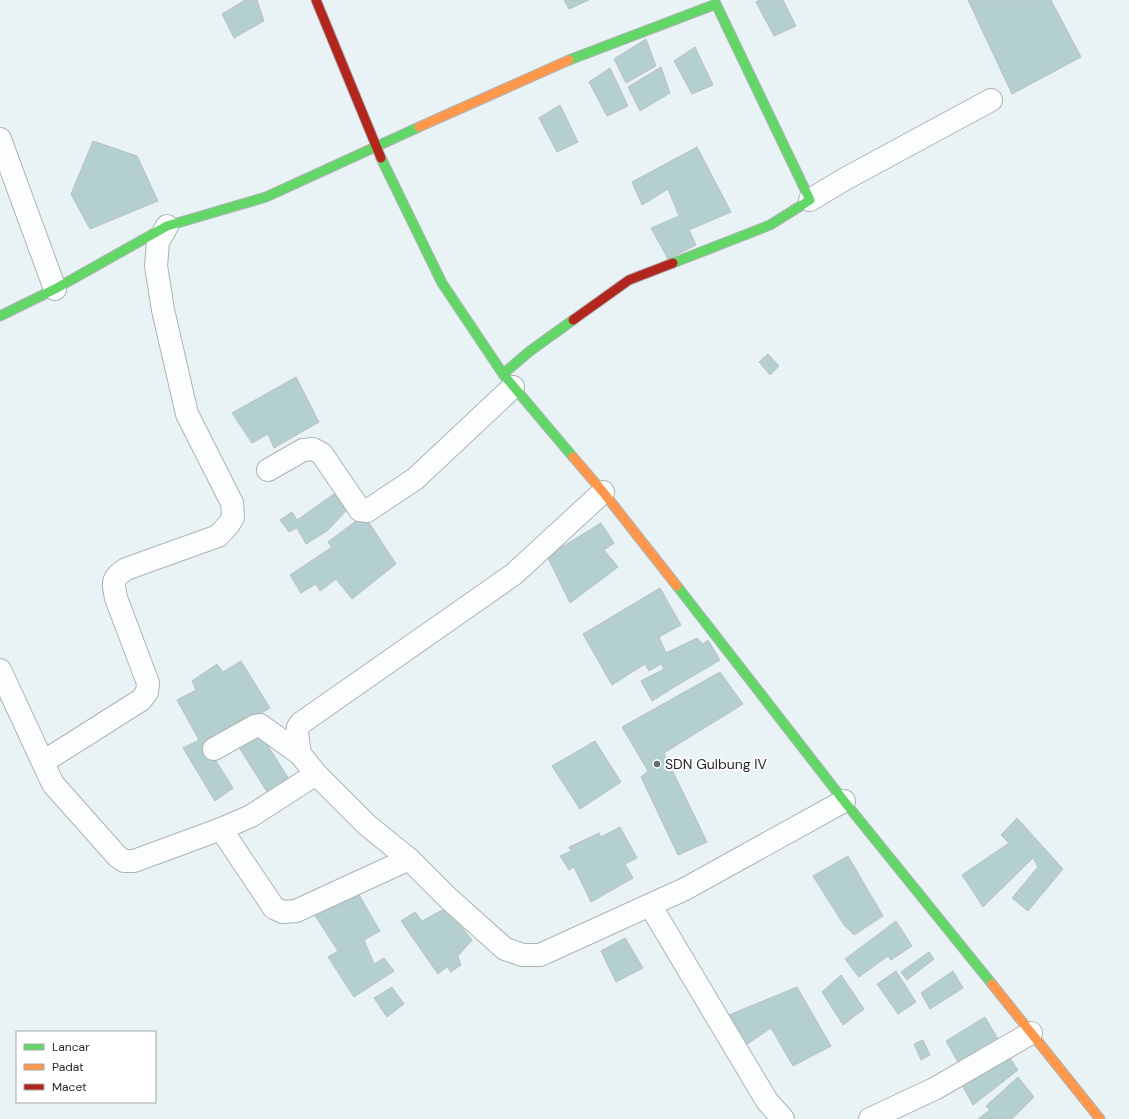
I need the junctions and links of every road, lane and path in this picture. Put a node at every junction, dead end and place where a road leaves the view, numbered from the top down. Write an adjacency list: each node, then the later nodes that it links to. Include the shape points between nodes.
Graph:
1 (316, 0): 5 (street)
2 (715, 2): 5 (street, via 563,62); 7 (street)
3 (991, 100): 7 (street)
4 (0, 139): 6 (street)
5 (376, 148): 8 (street, via 266,197); 11 (street, via 442,283)
6 (7, 179): 9 (street)
7 (810, 200): 11 (street, via 770,225 629,280 530,351)
8 (167, 226): 9 (street); 17 (street, via 158,242 156,266 163,310 187,414 232,503 233,517 218,536 126,569 117,575 114,584 116,598 148,683 147,692 141,700)
9 (55, 289): 10 (street)
10 (0, 316)
11 (508, 380): 12 (street, via 415,479 367,511 360,510 322,454 313,449 303,450); 13 (street)
12 (268, 470)
13 (603, 492): 16 (street, via 514,574 302,723 297,733); 19 (street)
14 (0, 670): 17 (street)
15 (214, 749): 16 (street, via 260,725)
16 (300, 754): 18 (street)
17 (43, 762): 20 (street, via 53,784 124,861 134,861)
18 (316, 774): 20 (street, via 251,816); 21 (street, via 367,825)
19 (844, 801): 22 (street, via 685,889); 23 (street)
20 (221, 829): 21 (street, via 274,908 283,912 296,911)
21 (409, 859): 22 (street, via 505,949 523,956 540,955)
22 (650, 905): 24 (street, via 767,1101)
23 (1031, 1034): 25 (street, via 936,1088); 26 (street)
24 (784, 1119)
25 (870, 1119)
26 (1100, 1119)

